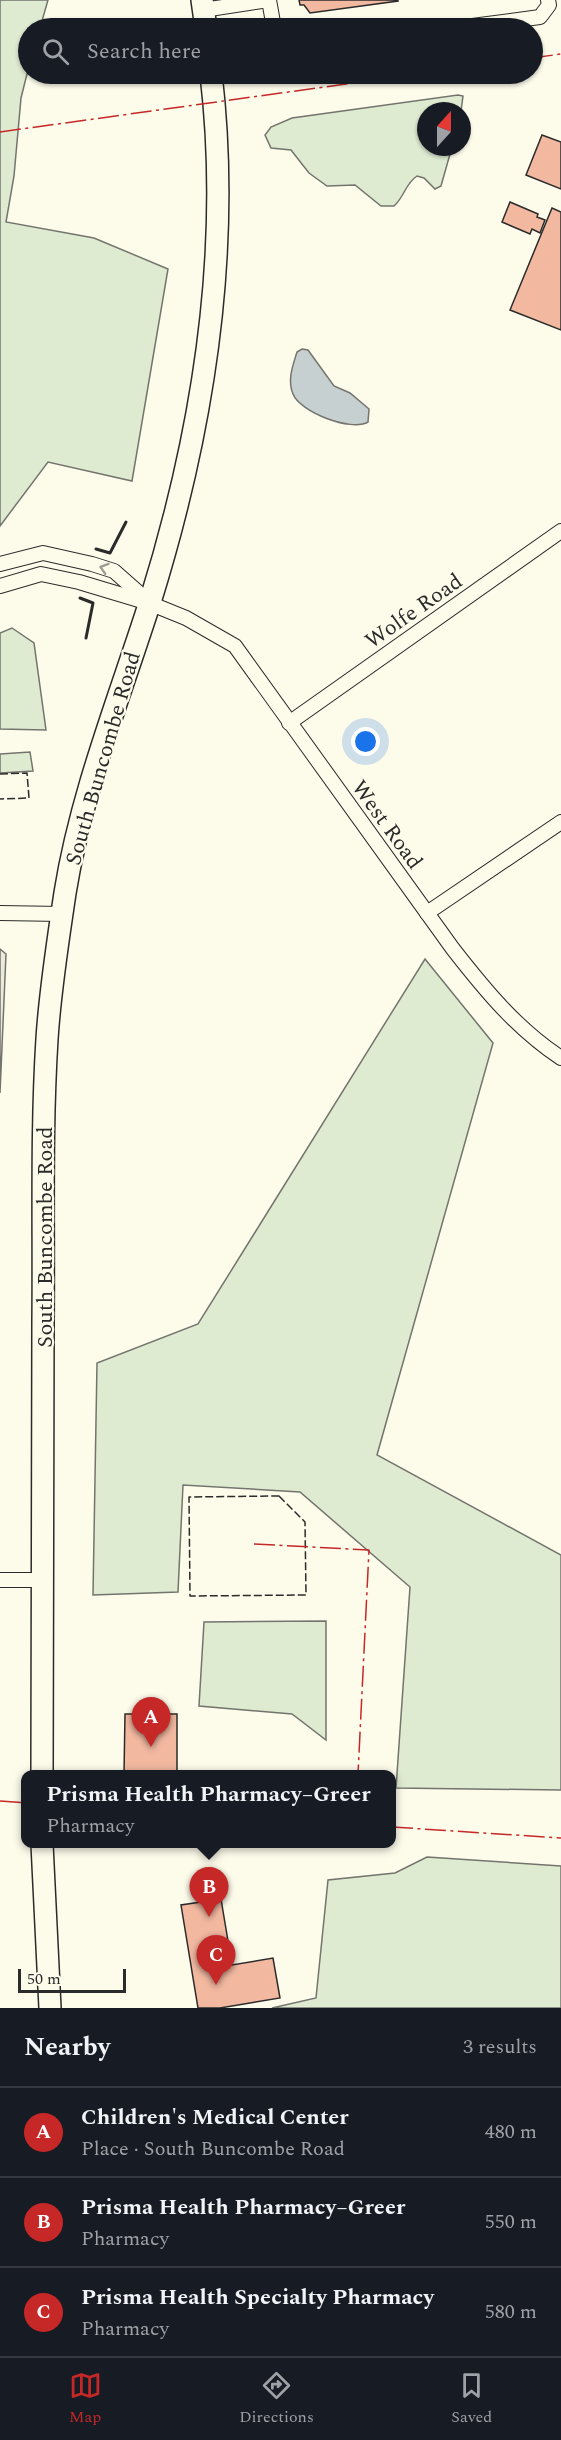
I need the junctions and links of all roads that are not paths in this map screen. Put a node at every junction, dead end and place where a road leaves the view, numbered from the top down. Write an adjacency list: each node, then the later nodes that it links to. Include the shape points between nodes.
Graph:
1 (269, 0): 3 (street); 4 (street)
2 (548, 0): 5 (street, via 549,5 540,17)
3 (204, 13)
4 (272, 18)
5 (532, 18)
6 (212, 84): 10 (main road, South Buncombe Road, via 218,240 211,319 193,439)
7 (561, 531): 11 (street, Wolfe Road)
8 (0, 564): 10 (street, one-way to 8, via 114,571 92,564 43,553)
9 (0, 586): 10 (street, via 41,574)
10 (149, 603): 11 (street, West Road, via 186,618 235,646); 15 (main road, South Buncombe Road, via 86,800)
11 (289, 723): 14 (street, West Road)
12 (561, 822): 14 (street)
13 (0, 913): 15 (street)
14 (427, 913): 16 (street, West Road, via 490,996 519,1026)
15 (62, 915): 18 (main road, South Buncombe Road, via 53,974 44,1098)
16 (561, 1058)
17 (0, 1580): 18 (street)
18 (42, 1580): 19 (main road, South Buncombe Road)
19 (42, 1770)
20 (42, 1848): 21 (main road)
21 (50, 2008)

